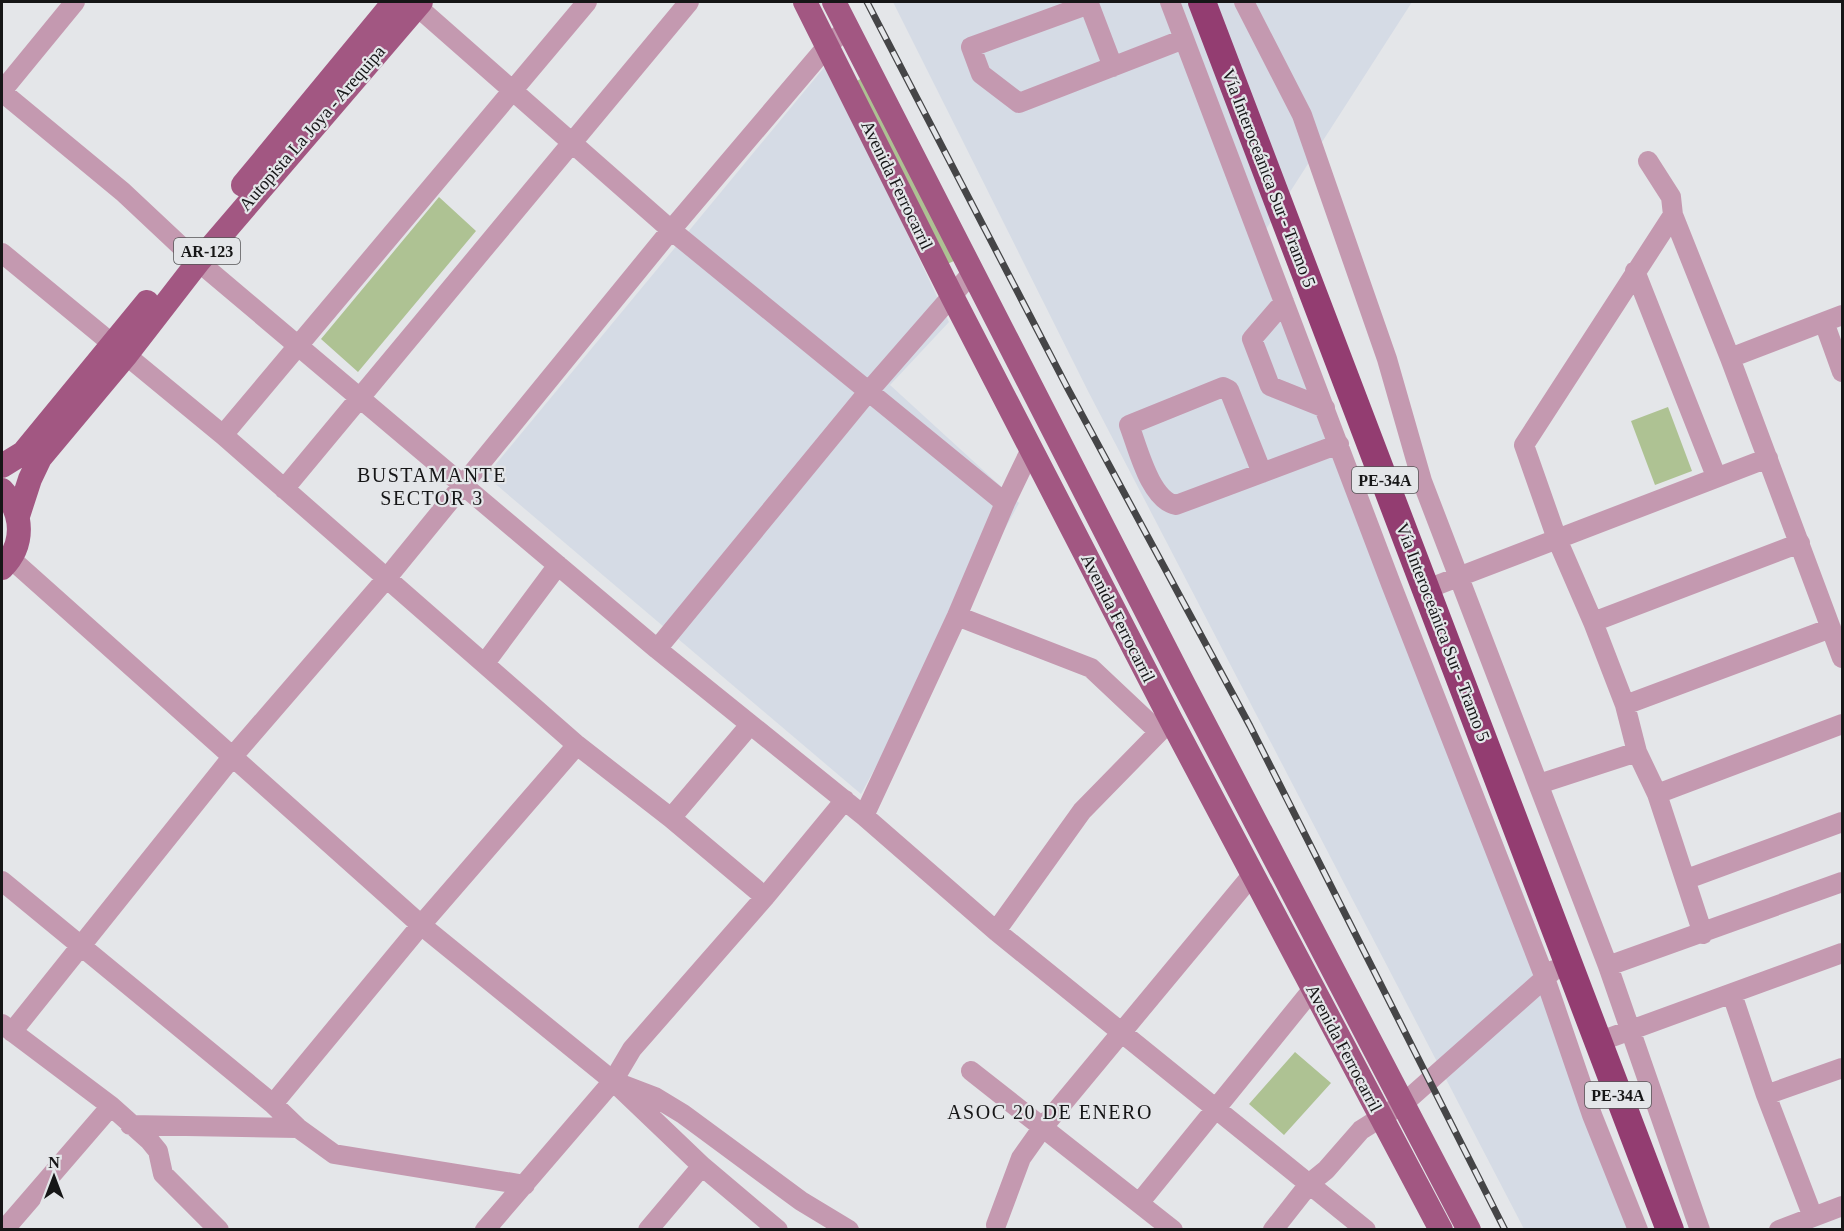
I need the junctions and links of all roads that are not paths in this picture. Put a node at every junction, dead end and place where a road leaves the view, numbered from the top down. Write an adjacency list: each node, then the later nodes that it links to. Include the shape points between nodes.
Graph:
1 (75, 2): 15 (street)
2 (587, 2): 14 (street)
3 (689, 2): 16 (street)
4 (805, 2): 12 (main road, Avenida Ferrocarril)
5 (834, 2): 10 (main road, Avenida Ferrocarril)
6 (1170, 2): 11 (street)
7 (1202, 2): 53 (highway, Vía Interoceánica Sur - Tramo 5 / PE-34A)
8 (1244, 2): 51 (street, via 1302,115 1387,359 1422,481)
9 (411, 3): 14 (street); 21 (main road, Autopista La Joya - Arequipa / AR-123)
10 (848, 28): 12 (street); 23 (main road, Avenida Ferrocarril)
11 (1184, 39): 13 (street); 25 (street)
12 (828, 45): 19 (street); 24 (main road, Avenida Ferrocarril)
13 (1113, 67): 13 (street, via 1019,103 981,74 971,47 1089,4)
14 (512, 91): 16 (street); 28 (street)
15 (2, 92): 21 (street)
16 (571, 143): 19 (street); 33 (street)
17 (1648, 161): 18 (street, via 1671,197)
18 (1673, 215): 22 (street); 30 (street)
19 (671, 230): 32 (street); 42 (street)
20 (2, 253): 29 (street)
21 (193, 256): 28 (street); 29 (main road, Autopista La Joya - Arequipa / AR-123)
22 (1635, 271): 41 (street); 47 (street, via 1524,445)
23 (971, 274): 24 (street); 96 (main road, Avenida Ferrocarril)
24 (952, 296): 32 (street); 37 (main road, Avenida Ferrocarril)
25 (1284, 302): 34 (street); 34 (street, via 1252,339 1270,386)
26 (1842, 315): 27 (street)
27 (1824, 322): 30 (street); 31 (street)
28 (299, 345): 33 (street); 35 (street)
29 (120, 349): 35 (street); 39 (main road, Autopista La Joya - Arequipa / AR-123, via 23,453); 46 (main road, Autopista La Joya - Arequipa / AR-123, via 40,459)
30 (1730, 357): 38 (street)
31 (1842, 372)
32 (868, 392): 45 (street); 57 (street)
33 (359, 398): 42 (street); 43 (street)
34 (1325, 408): 36 (street)
35 (224, 435): 43 (street)
36 (1339, 444): 40 (street); 85 (street)
37 (1031, 449): 45 (street); 63 (main road, Avenida Ferrocarril)
38 (1768, 458): 41 (street); 48 (street)
39 (2, 466)
40 (1262, 473): 40 (street, via 1176,505 1167,503 1156,492 1129,425 1223,387 1229,390)
41 (1716, 476): 47 (street)
42 (463, 487): 50 (street); 52 (street)
43 (284, 489): 52 (street)
44 (2, 490): 46 (main road)
45 (1005, 502): 54 (street)
46 (18, 516): 49 (main road, AR-123, via 18,538)
47 (1557, 539): 51 (street); 55 (street)
48 (1800, 543): 55 (street); 56 (street)
49 (6, 563): 66 (street)
50 (558, 565): 57 (street); 59 (street)
51 (1460, 575): 53 (street); 67 (street)
52 (386, 579): 59 (street); 66 (street)
53 (1427, 589): 83 (highway, Vía Interoceánica Sur - Tramo 5 / PE-34A)
54 (957, 616): 63 (street, via 1091,668); 70 (street)
55 (1593, 622): 60 (street)
56 (1831, 628): 58 (street); 60 (street)
57 (657, 649): 62 (street)
58 (1842, 658)
59 (485, 663): 64 (street)
60 (1625, 705): 65 (street)
61 (1842, 724): 68 (street)
62 (750, 725): 69 (street); 71 (street)
63 (1165, 726): 73 (main road, Avenida Ferrocarril); 79 (street, via 1082,811)
64 (577, 745): 71 (street); 78 (street)
65 (1637, 752): 67 (street); 68 (street)
66 (233, 756): 78 (street); 81 (street)
67 (1539, 784): 84 (street)
68 (1656, 794): 74 (street)
69 (844, 800): 70 (street); 77 (street)
70 (864, 816): 79 (street)
71 (671, 818): 77 (street)
72 (1842, 822): 74 (street)
73 (1253, 874): 86 (main road, Avenida Ferrocarril); 90 (street)
74 (1687, 879): 80 (street)
75 (2, 880): 81 (street)
76 (1842, 882): 80 (street)
77 (765, 897): 94 (street, via 632,1049)
78 (421, 925): 94 (street); 97 (street)
79 (996, 931): 90 (street, via 1043,966)
80 (1703, 934): 84 (street)
81 (81, 946): 88 (street); 97 (street)
82 (1842, 953): 87 (street)
83 (1566, 960): 85 (street); 91 (highway, Vía Interoceánica Sur - Tramo 5 / PE-34A)
84 (1608, 966): 89 (street)
85 (1545, 978): 96 (street); 122 (street, via 1592,1115)
86 (1312, 990): 99 (street); 100 (main road, Avenida Ferrocarril)
87 (1732, 994): 89 (street); 95 (street)
88 (7, 1028): 98 (street)
89 (1628, 1031): 91 (street); 124 (street)
90 (1119, 1033): 99 (street); 102 (street)
91 (1598, 1042): 123 (highway, Vía Interoceánica Sur - Tramo 5 / PE-34A)
92 (1842, 1068): 95 (street)
93 (971, 1071): 102 (street)
94 (613, 1081): 104 (street); 106 (street); 116 (street, via 655,1097 683,1114 801,1201)
95 (1766, 1095): 109 (street)
96 (1404, 1103): 100 (street); 121 (main road, Avenida Ferrocarril)
97 (273, 1104): 103 (street)
98 (111, 1106): 101 (street); 111 (street)
99 (1217, 1108): 105 (street); 107 (street)
100 (1381, 1116): 105 (street, via 1361,1130); 120 (main road, Avenida Ferrocarril)
101 (130, 1125): 103 (street); 112 (street, via 158,1151 163,1174)
102 (1043, 1127): 107 (street); 110 (street, via 1022,1158)
103 (297, 1128): 106 (street, via 334,1154)
104 (702, 1166): 114 (street); 115 (street)
105 (1310, 1183): 118 (street); 119 (street)
106 (525, 1185): 113 (street)
107 (1140, 1202): 117 (street)
108 (1842, 1206): 109 (street)
109 (1813, 1217): 125 (street)
110 (996, 1225)
111 (4, 1230)
112 (219, 1230)
113 (485, 1230)
114 (648, 1230)
115 (778, 1230)
116 (849, 1230)
117 (1173, 1230)
118 (1273, 1230)
119 (1366, 1230)
120 (1442, 1230)
121 (1469, 1230)
122 (1638, 1230)
123 (1670, 1230)
124 (1700, 1230)
125 (1779, 1230)

